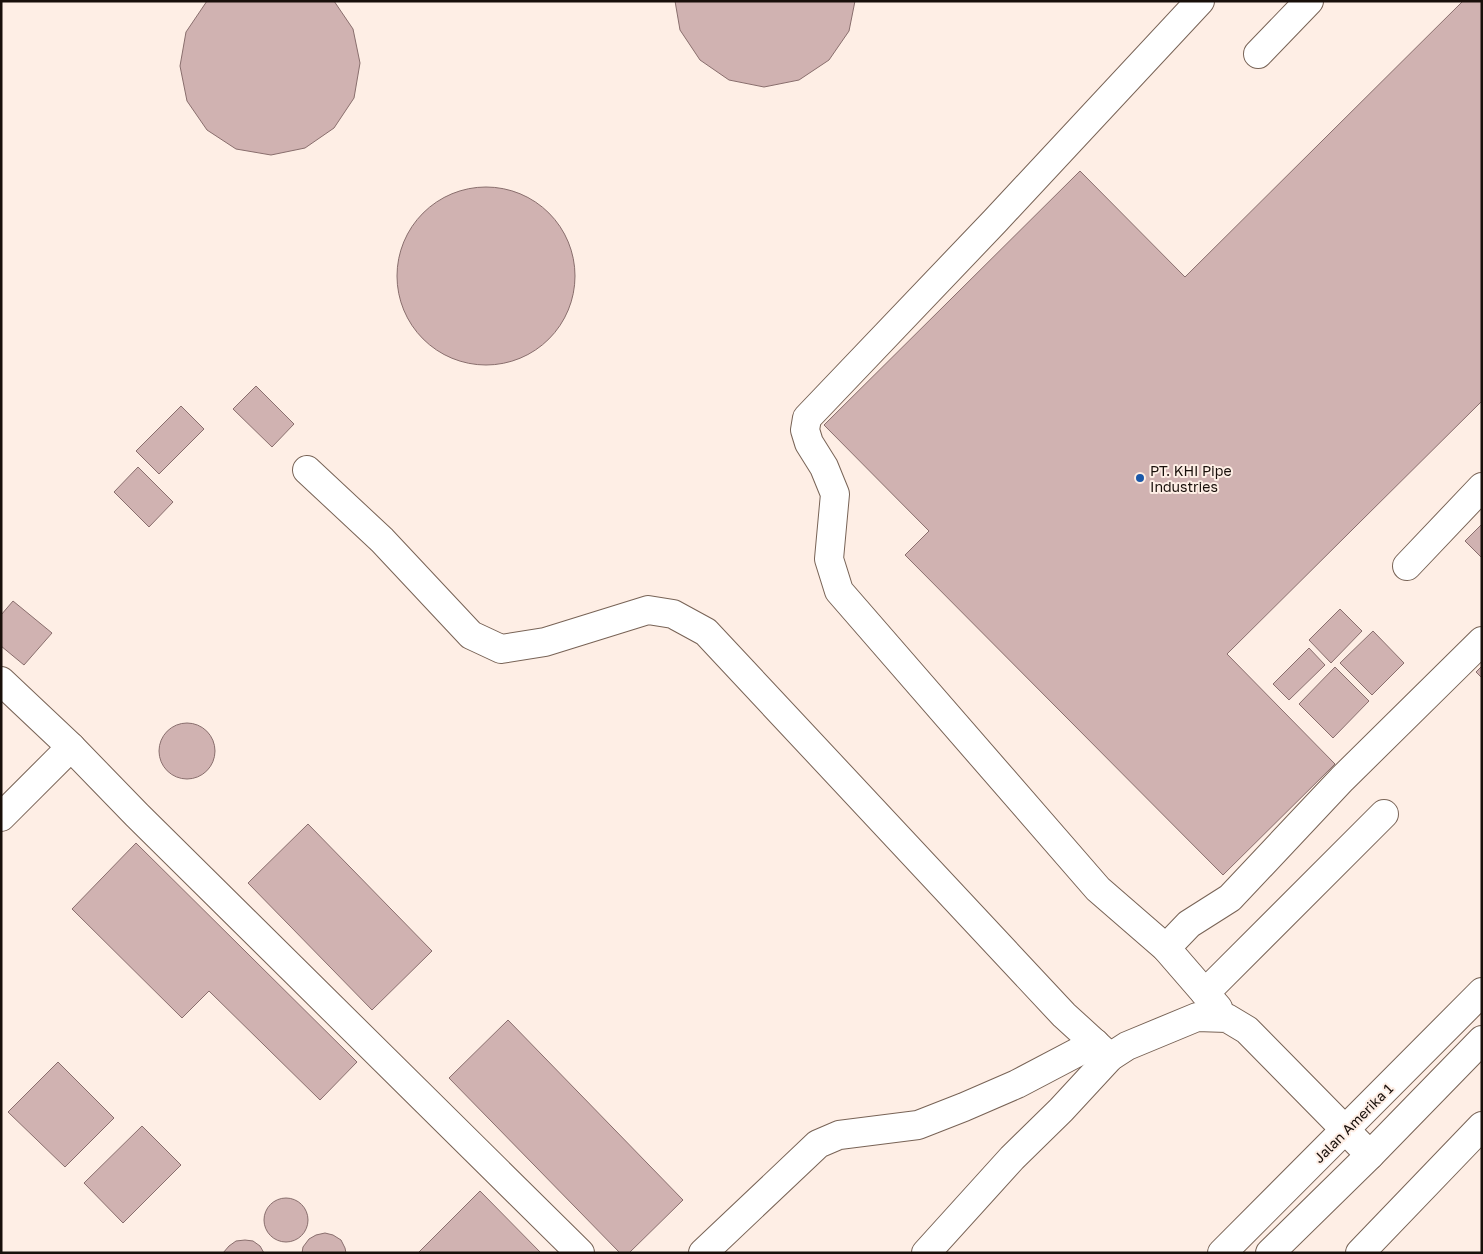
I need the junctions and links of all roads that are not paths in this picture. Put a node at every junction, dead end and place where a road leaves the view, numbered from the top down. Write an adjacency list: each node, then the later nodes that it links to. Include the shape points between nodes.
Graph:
1 (1200, 1): 12 (street, via 807,418 805,430 835,494 829,559 839,591 1098,889)
2 (1309, 1): 3 (street)
3 (1258, 54)
4 (307, 470): 17 (street, via 382,540 471,635 501,649 545,642 648,610 673,614 706,632 1064,1014)
5 (1482, 487): 6 (street)
6 (1407, 566)
7 (1482, 641): 12 (street, via 1342,779 1230,898 1188,924)
8 (1, 681): 9 (street)
9 (71, 747): 11 (street); 21 (street)
10 (1384, 814): 14 (street)
11 (1, 817)
12 (1166, 948): 14 (street)
13 (1482, 992): 19 (street, Jalan Amerika 1)
14 (1205, 993): 15 (street)
15 (1227, 1018): 17 (street, via 1197,1017 1127,1046); 19 (street, via 1247,1030)
16 (1482, 1040): 20 (street)
17 (1103, 1050): 22 (street, via 918,1125 839,1135 818,1144); 23 (street, via 1061,1110 1012,1158)
18 (1482, 1126): 26 (street)
19 (1345, 1131): 20 (street); 24 (street, Jalan Amerika 1)
20 (1370, 1155): 25 (street)
21 (580, 1253)
22 (703, 1253)
23 (926, 1253)
24 (1222, 1253)
25 (1270, 1253)
26 (1360, 1253)

